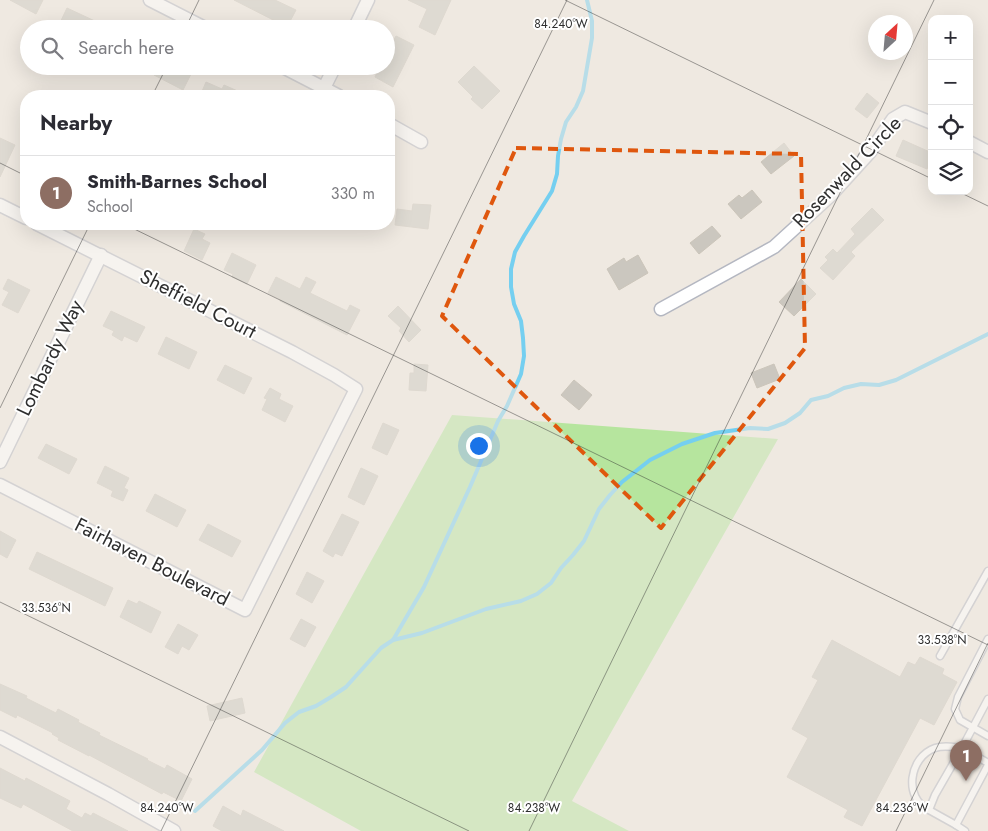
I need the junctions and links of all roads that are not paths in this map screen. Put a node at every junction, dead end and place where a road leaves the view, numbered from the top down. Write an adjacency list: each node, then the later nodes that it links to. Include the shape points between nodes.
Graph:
1 (150, 0): 3 (street)
2 (368, 0): 4 (street)
3 (189, 20)
4 (358, 20)
5 (299, 75): 7 (street)
6 (330, 75): 7 (street)
7 (324, 88): 8 (street)
8 (328, 90)
9 (928, 121): 18 (street, Rosenwald Circle, via 905,112 893,119 870,152 831,195 774,246)
10 (395, 127): 11 (street)
11 (422, 142)
12 (973, 144): 13 (street)
13 (988, 152)
14 (0, 205): 15 (street)
15 (20, 215)
16 (49, 230): 17 (street, Sheffield Court)
17 (101, 255): 19 (street, Sheffield Court, via 292,352); 20 (street, Lombardy Way)
18 (661, 309)
19 (356, 389): 21 (street, Fairhaven Boulevard, via 245,610)
20 (0, 462)
21 (0, 485)
22 (988, 571): 24 (lane)
23 (988, 638): 26 (lane, via 955,709 960,720)
24 (940, 656)
25 (988, 699): 26 (lane)
26 (973, 728): 27 (lane); 29 (lane)
27 (988, 736)
28 (0, 737): 33 (street)
29 (962, 748): 30 (lane); 31 (lane); 31 (lane, via 935,748 917,762 913,771 914,792 923,808)
30 (988, 764): 32 (lane)
31 (929, 810): 32 (lane)
32 (956, 826): 34 (lane)
33 (174, 831)
34 (965, 831)

